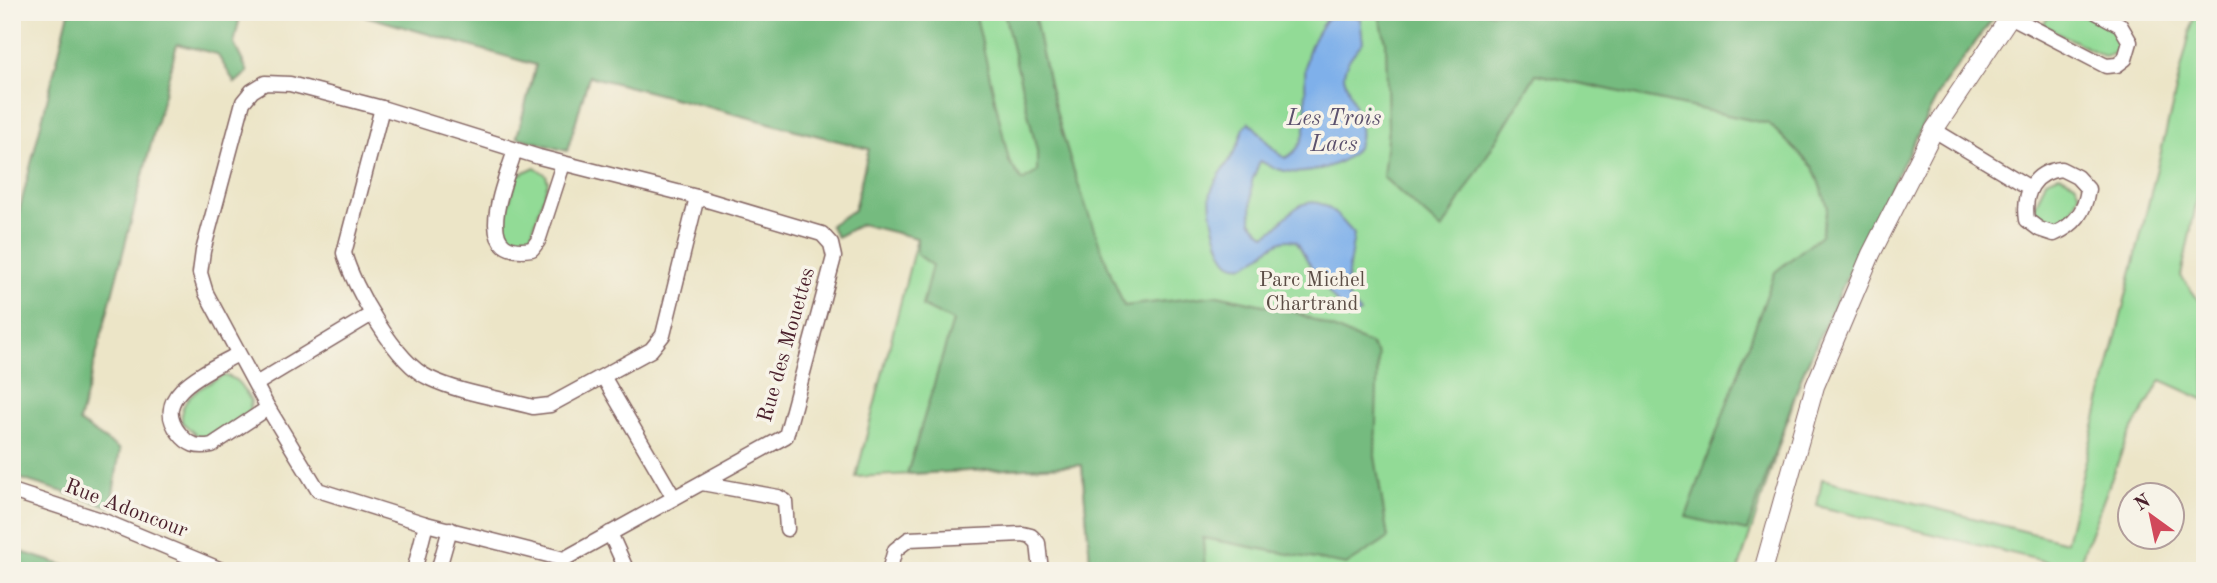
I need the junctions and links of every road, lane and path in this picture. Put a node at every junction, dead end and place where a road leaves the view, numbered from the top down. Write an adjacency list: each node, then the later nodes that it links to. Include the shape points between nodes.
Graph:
1 (2096, 12): 2 (street, via 2120,25 2130,42 2129,53 2117,65 2106,66)
2 (2012, 14): 4 (main road)
3 (382, 108): 5 (street, Rue des Mouettes); 9 (street, via 344,253); 10 (street, Rue des Mouettes, via 290,83 265,83 243,102 200,273)
4 (1934, 130): 7 (street); 27 (main road, via 1871,254 1815,386)
5 (515, 150): 6 (street, Rue des Mouettes); 6 (street, via 494,226 497,239 507,248 532,250)
6 (563, 164): 8 (street, Rue des Mouettes)
7 (2030, 188): 7 (street, via 2045,170 2061,169 2088,189 2080,214 2070,227 2054,234 2027,220)
8 (697, 197): 11 (street, via 663,335 651,350); 14 (street, Rue des Mouettes, via 822,234 834,257 786,436)
9 (372, 314): 11 (street, via 412,368 430,379 533,407 550,405); 12 (street)
10 (238, 354): 12 (street, Rue des Mouettes); 13 (street, via 183,386 172,400 170,414 177,432 189,444 212,445)
11 (604, 378): 16 (street)
12 (256, 384): 13 (street, Rue des Mouettes)
13 (268, 408): 17 (street, Rue des Mouettes, via 318,490)
14 (702, 482): 16 (street, Rue des Mouettes); 19 (street, via 778,497 785,501)
15 (12, 491): 21 (street, Rue Adoncour, via 104,521)
16 (674, 498): 20 (street, Rue des Mouettes)
17 (426, 524): 18 (street, Rue des Mouettes); 22 (street)
18 (450, 529): 20 (street, Rue des Mouettes, via 564,559); 23 (street)
19 (787, 529)
20 (610, 533): 24 (street)
21 (224, 571)
22 (414, 571)
23 (438, 571)
24 (627, 571)
25 (888, 571): 26 (street, via 895,550 909,539 1023,534 1038,543)
26 (1041, 571)
27 (1763, 571)

